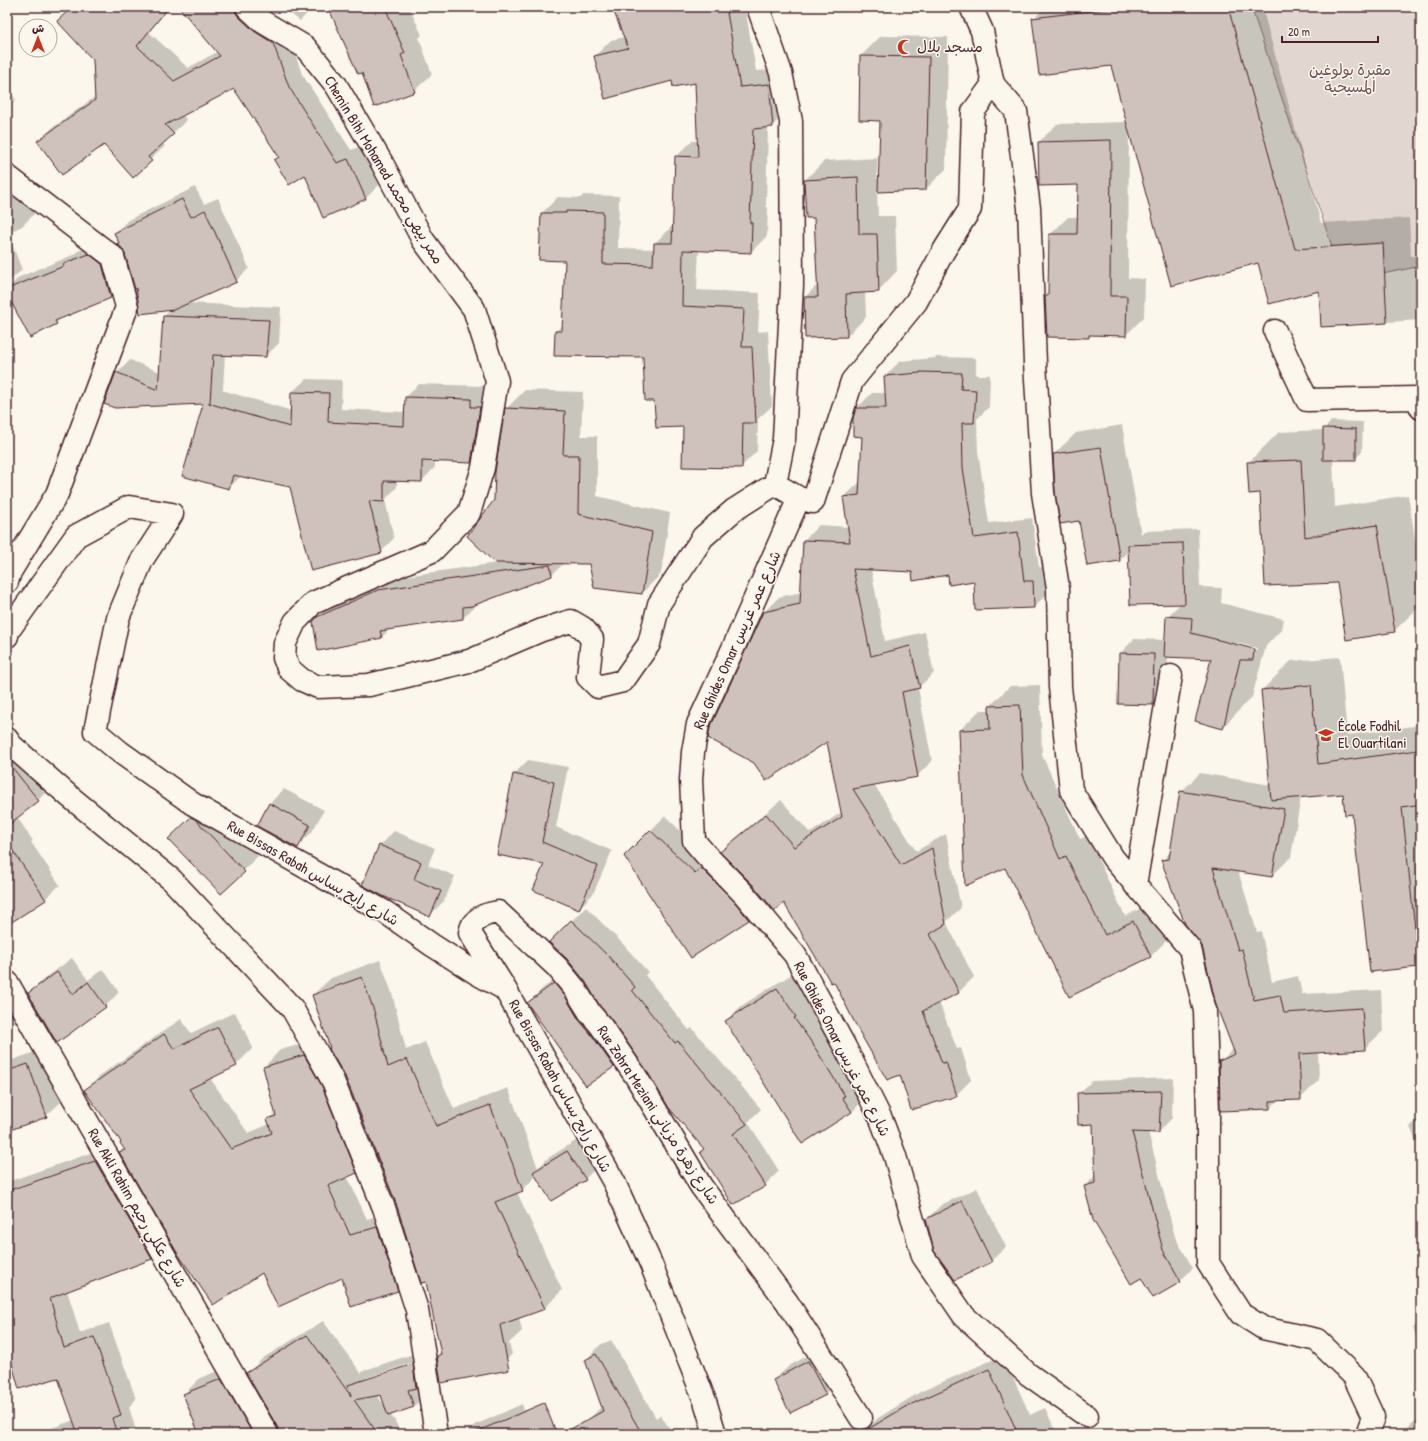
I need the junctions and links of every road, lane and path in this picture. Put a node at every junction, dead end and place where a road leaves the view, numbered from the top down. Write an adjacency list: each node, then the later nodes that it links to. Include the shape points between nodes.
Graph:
1 (246, 7): 8 (street, Chemin Bihi Mohamed ممر بيهي محمد, via 263,22 305,47 336,85 423,240 474,309 497,381 483,468 469,513 432,551 312,602 295,622 285,643 284,658 290,669 302,680 318,687 369,685 469,661 542,630 571,621 583,628 592,639 588,677 598,687 623,680 649,644 659,604 703,537 734,510)
2 (758, 7): 8 (street, via 781,73 791,121 792,285 784,439)
3 (971, 7): 4 (street, via 982,31)
4 (993, 84): 9 (street, via 973,112 970,209 916,302 852,381 813,502); 14 (street, via 1016,111 1029,208 1043,493 1058,588 1060,687 1072,790 1113,858)
5 (7, 176): 10 (street, via 113,257 127,307 56,494 10,572)
6 (1275, 332): 7 (street, via 1307,400 1417,398)
7 (1421, 408)
8 (775, 484): 9 (street)
9 (799, 498): 17 (street, Rue Ghides Omar شارع عمر غريس, via 698,724 691,780 694,841 743,893 795,955 881,1119 927,1262 964,1316 1028,1374)
10 (7, 582)
11 (7, 636): 16 (street, Rue Bissas Rabah شارع رابح بساس, via 8,631 76,536 129,507 172,514 142,560 118,618 95,732 193,804 386,912 432,945)
12 (1171, 676): 14 (street)
13 (7, 739): 20 (street, via 69,796 172,880 292,1008 333,1080 384,1208 417,1310)
14 (1136, 885): 22 (street, via 1190,950 1205,1011 1208,1263 1241,1314 1264,1328 1317,1340 1354,1376 1373,1417)
15 (7, 982): 19 (street, Rue Akli Rahim شارع عكلي رحيم)
16 (505, 989): 18 (street, Rue Zohra Meziani شارع زهرة مزياني, via 470,933 470,927 486,913 498,912 556,967 575,989 636,1075 701,1186 786,1302); 21 (street, Rue Bissas Rabah شارع رابح بساس, via 614,1182 660,1286 705,1401)
17 (1087, 1416)
18 (861, 1418)
19 (268, 1434)
20 (436, 1434)
21 (715, 1434)
22 (1367, 1434)

